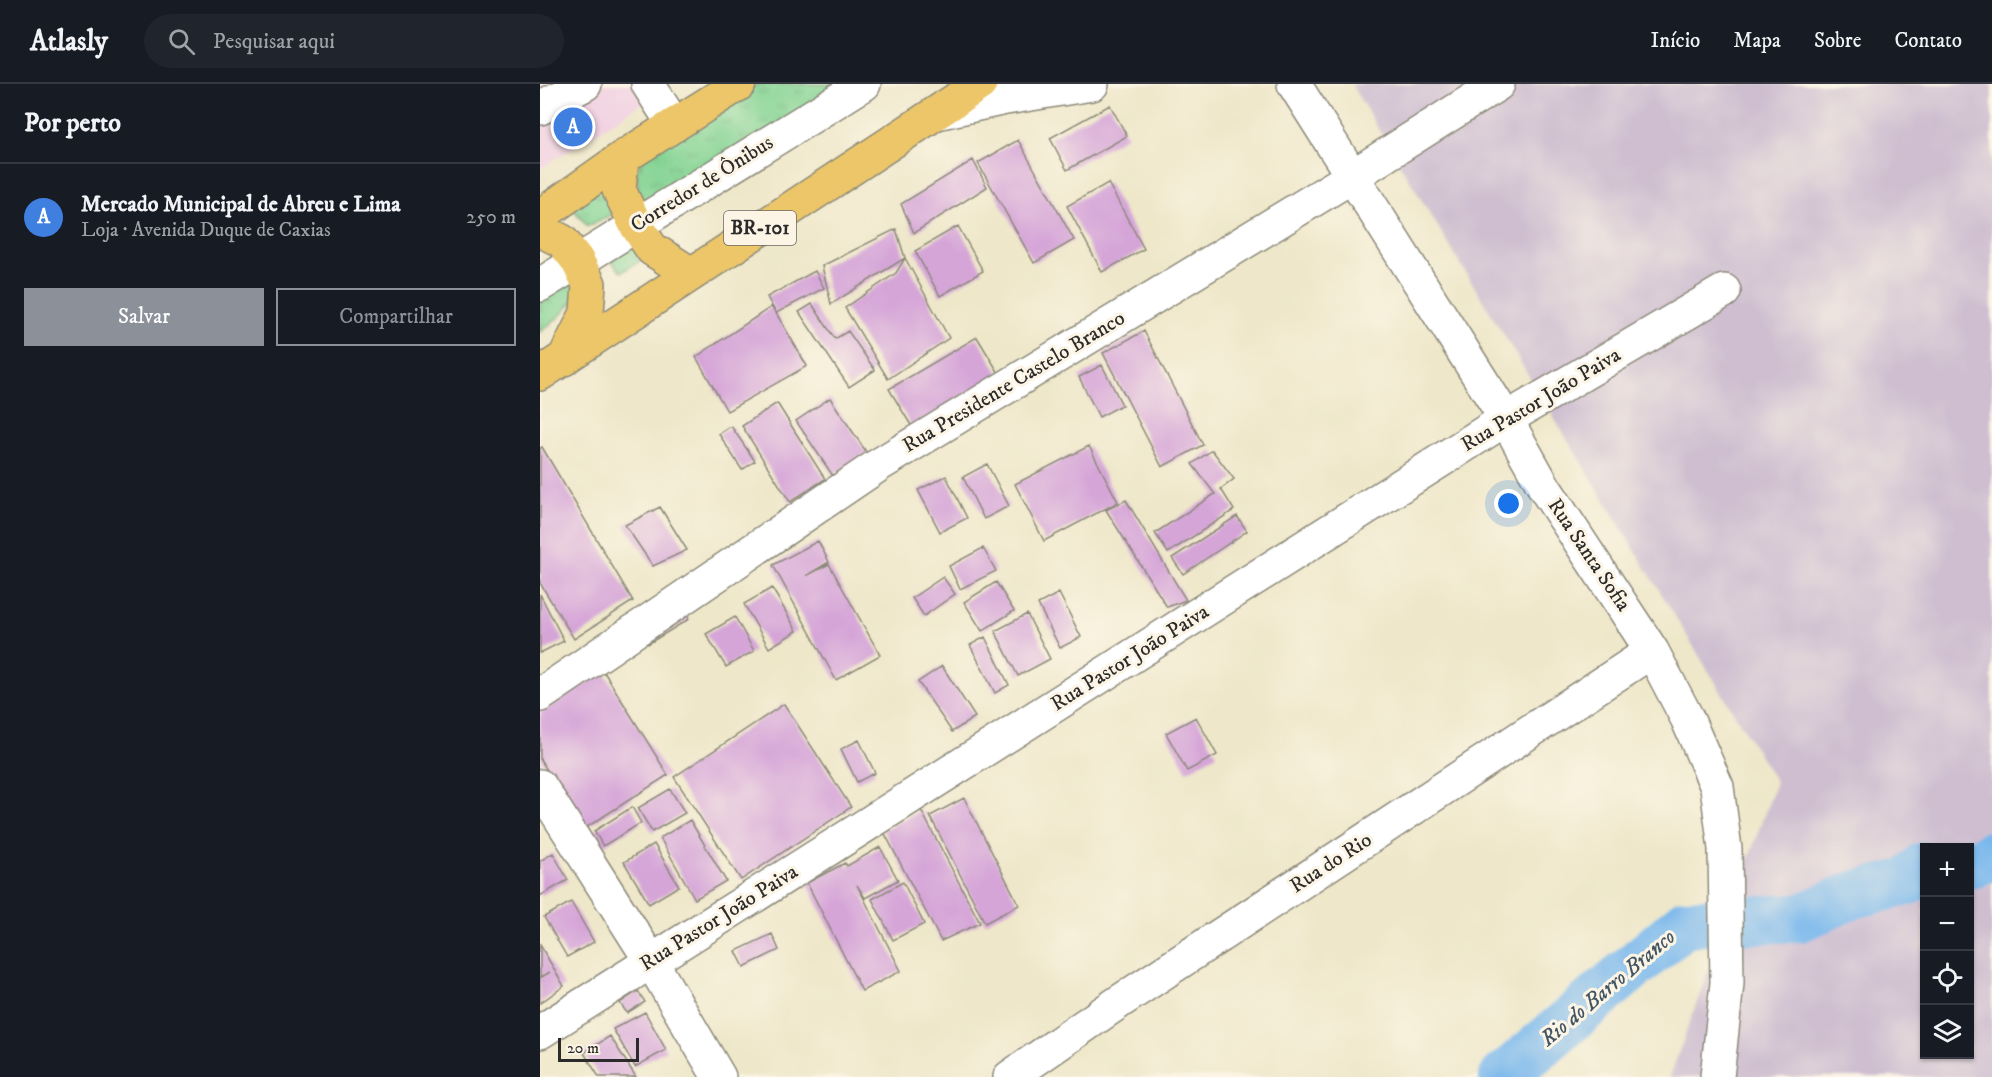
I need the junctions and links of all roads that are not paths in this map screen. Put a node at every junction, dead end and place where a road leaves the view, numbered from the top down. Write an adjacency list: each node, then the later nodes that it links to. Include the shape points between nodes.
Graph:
1 (585, 84): 9 (street)
2 (648, 84): 11 (street)
3 (739, 84): 11 (highway)
4 (864, 84): 15 (street, Corredor de Ônibus)
5 (980, 84): 10 (highway, BR-101)
6 (1092, 84): 10 (street)
7 (1294, 84): 13 (street, Rua Santa Sofia)
8 (1498, 84): 13 (street, Rua Presidente Castelo Branco)
9 (540, 108)
10 (936, 113): 18 (highway, BR-101)
11 (674, 125): 12 (highway)
12 (622, 158): 14 (highway); 15 (highway, via 619,190)
13 (1351, 177): 22 (street, Rua Santa Sofia); 24 (street, Rua Presidente Castelo Branco, via 876,466)
14 (540, 216)
15 (636, 225): 17 (street, Corredor de Ônibus); 18 (highway, via 652,249)
16 (540, 230): 17 (highway, via 562,241)
17 (577, 260): 19 (street, Corredor de Ônibus); 21 (highway, via 589,284 587,313)
18 (690, 274): 21 (highway, BR-101)
19 (540, 285)
20 (1724, 291): 22 (street, Rua Pastor João Paiva)
21 (552, 367)
22 (1506, 419): 23 (street, Rua Santa Sofia, via 1544,487); 26 (street, Rua Pastor João Paiva)
23 (1652, 651): 29 (street, Rua do Rio); 30 (street, Rua Santa Sofia, via 1717,787 1725,849 1727,983)
24 (540, 695)
25 (540, 786): 26 (street)
26 (651, 962): 27 (street, Rua Pastor João Paiva); 28 (street)
27 (540, 1032)
28 (719, 1077)
29 (1010, 1077)
30 (1717, 1077)

